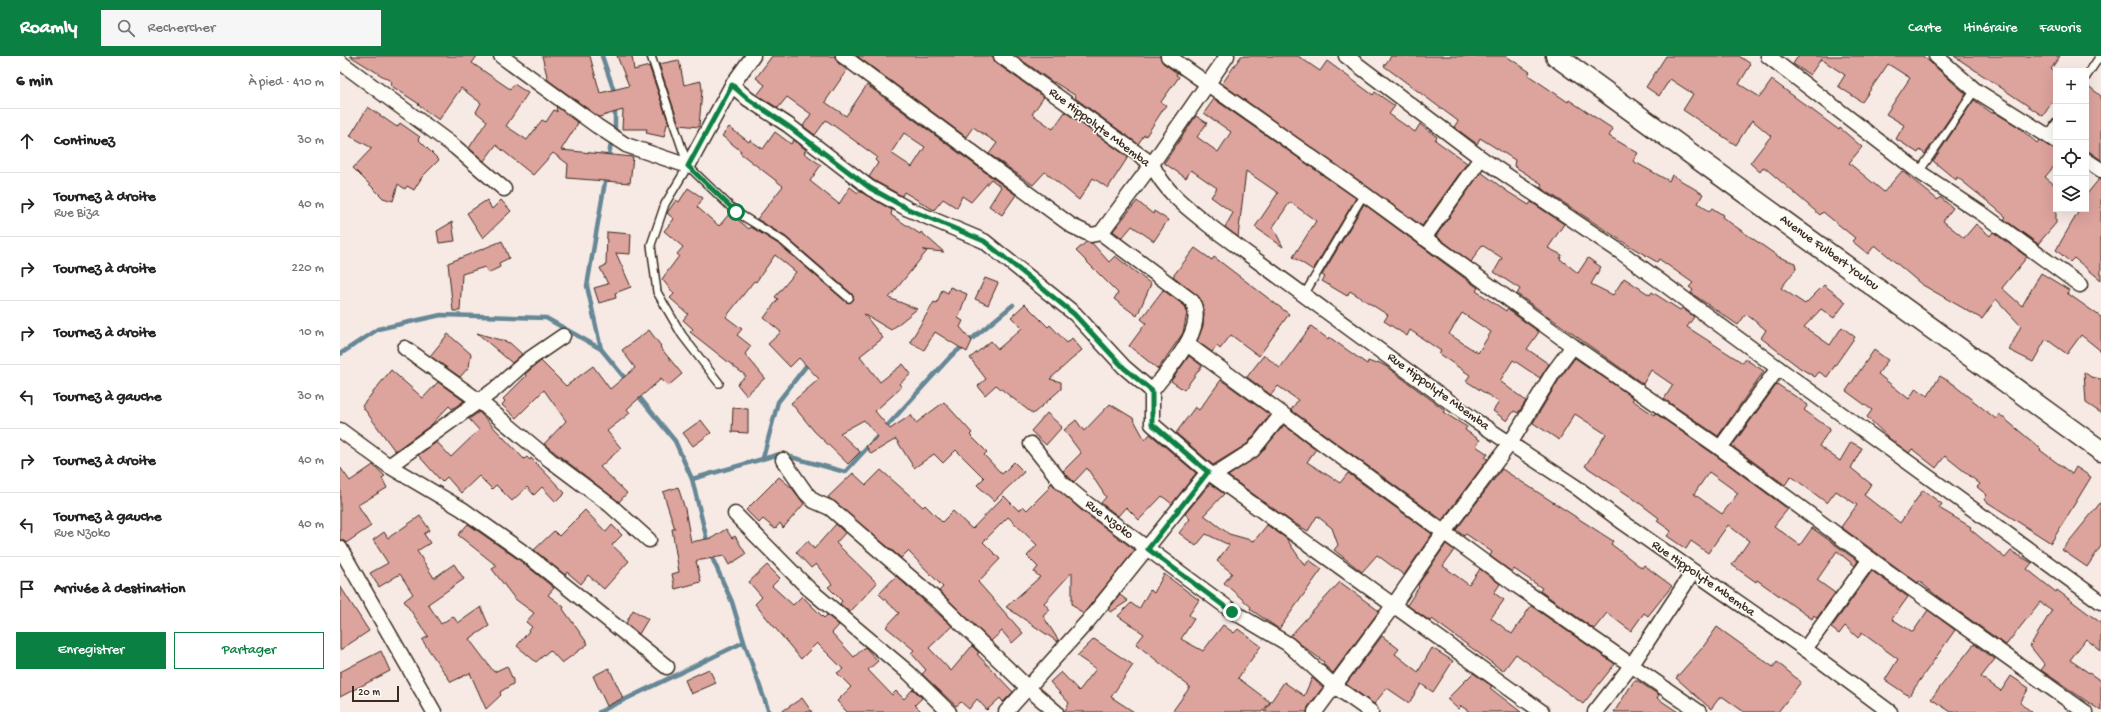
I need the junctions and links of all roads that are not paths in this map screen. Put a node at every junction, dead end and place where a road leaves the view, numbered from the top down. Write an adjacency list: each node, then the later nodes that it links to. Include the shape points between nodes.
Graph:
1 (502, 56): 22 (street, via 626,145)
2 (651, 56): 22 (lane)
3 (753, 56): 16 (street)
4 (843, 56): 27 (street, via 1072,226 1092,235)
5 (1001, 56): 21 (street, Rue Hippolyte Mbemba)
6 (1168, 56): 15 (street)
7 (1227, 56): 15 (street)
8 (1346, 56): 19 (street)
9 (1556, 56): 45 (main road, Avenue Fulbert Youlou)
10 (1768, 56): 24 (street)
11 (1936, 56): 17 (street)
12 (2100, 56): 14 (lane)
13 (340, 62): 25 (street, via 456,147)
14 (2089, 72)
15 (1206, 83): 21 (street); 26 (street)
16 (732, 85): 22 (street); 38 (street, via 870,188 908,209 984,241 1074,314 1124,368)
17 (1975, 90): 18 (street); 24 (lane)
18 (2052, 139)
19 (1481, 158): 28 (street); 36 (street, via 1622,253)
20 (2089, 162): 23 (street)
21 (1152, 164): 27 (street); 30 (street, Rue Hippolyte Mbemba, via 1175,198)
22 (688, 166): 31 (lane, via 736,212 784,241); 37 (lane, via 665,204 652,245 658,292 682,335)
23 (2101, 170)
24 (1919, 172): 29 (street, via 1984,215)
25 (504, 189)
26 (1364, 194): 28 (street); 30 (lane)
27 (1101, 233): 33 (street, via 1192,301 1196,307 1197,317)
28 (1424, 238): 34 (street)
29 (2080, 285)
30 (1304, 295): 42 (street, Rue Hippolyte Mbemba, via 1476,421)
31 (849, 298)
32 (563, 336): 39 (street, via 528,360)
33 (1187, 344): 38 (street); 40 (street)
34 (1573, 346): 42 (street, via 1553,373); 44 (street)
35 (405, 348): 39 (street)
36 (1778, 368): 44 (street); 56 (street)
37 (719, 383)
38 (1152, 391): 48 (street, via 1152,424)
39 (479, 401): 47 (street); 51 (street)
40 (1281, 415): 48 (street, via 1253,450); 50 (street)
41 (340, 430): 47 (street)
42 (1511, 442): 50 (street); 55 (street, Rue Hippolyte Mbemba)
43 (1031, 444): 53 (street, Rue Nzoko, via 1062,483)
44 (1720, 448): 54 (street)
45 (2101, 451)
46 (783, 460): 62 (street, via 814,501 830,508 939,602)
47 (389, 466): 60 (street, via 462,510 527,555)
48 (1211, 474): 53 (street); 57 (street)
49 (735, 514): 64 (street, via 809,588)
50 (1444, 532): 57 (street); 59 (street)
51 (650, 540)
52 (340, 548): 63 (street)
53 (1148, 549): 61 (street, Rue Nzoko, via 1232,612 1288,644); 62 (street)
54 (1870, 559): 58 (street); 73 (street)
55 (1693, 572): 58 (street, Rue Hippolyte Mbemba); 59 (street)
56 (2101, 602)
57 (1393, 606): 61 (street); 69 (street)
58 (1804, 649): 72 (street, Rue Hippolyte Mbemba)
59 (1631, 666): 70 (street); 71 (street)
60 (667, 667)
61 (1333, 685): 67 (street); 68 (street, Rue Nzoko)
62 (1029, 689): 65 (street); 66 (street)
63 (434, 712)
64 (949, 712)
65 (1006, 712)
66 (1056, 712)
67 (1315, 712)
68 (1371, 712)
69 (1542, 712)
70 (1595, 712)
71 (1699, 712)
72 (1890, 712)
73 (2086, 712)

